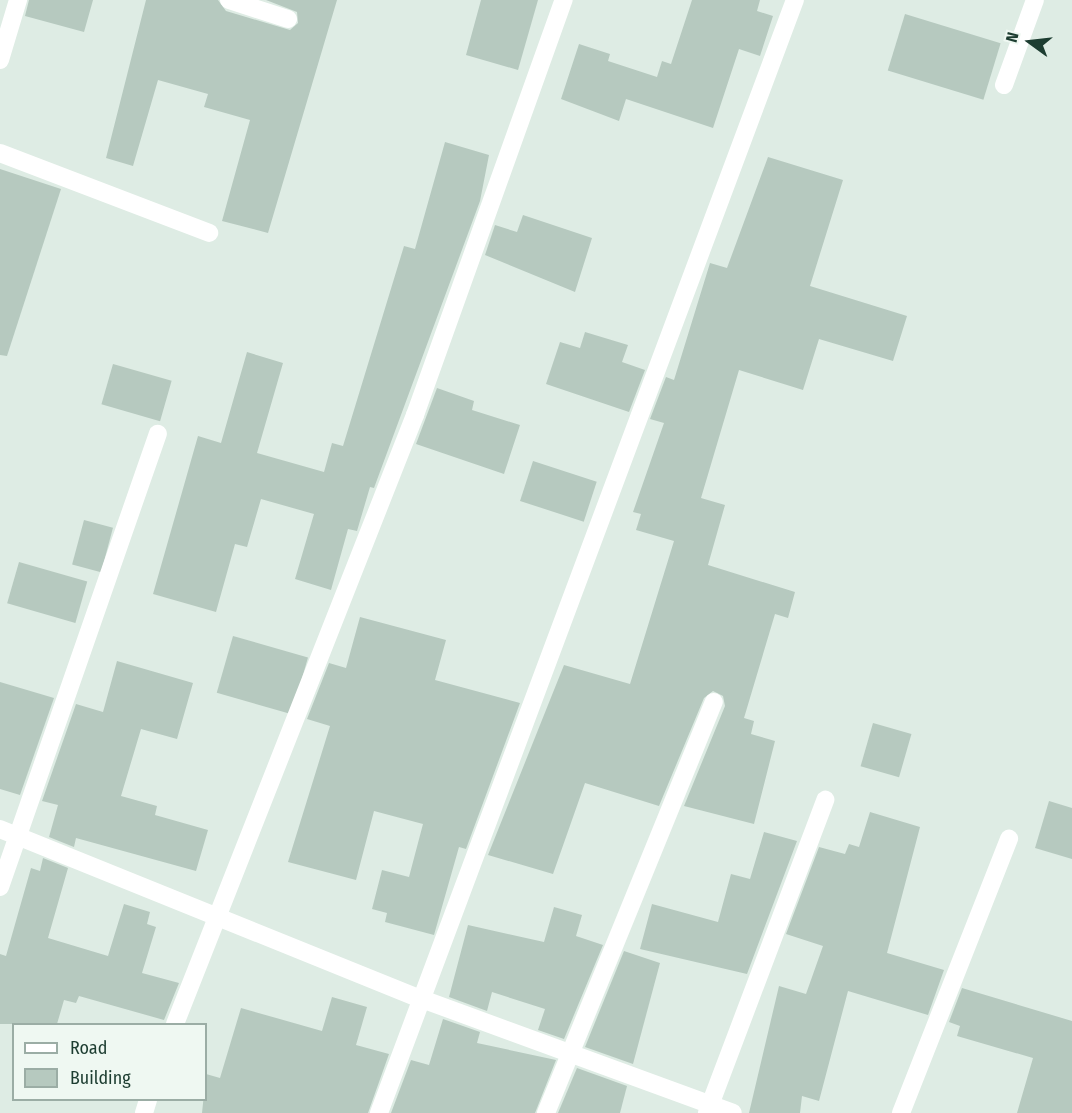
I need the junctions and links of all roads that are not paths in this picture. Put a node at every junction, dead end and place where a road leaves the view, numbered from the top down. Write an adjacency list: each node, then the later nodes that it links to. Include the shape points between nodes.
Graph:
1 (18, 0): 7 (street)
2 (229, 0): 6 (street)
3 (564, 0): 17 (street, via 415,415)
4 (795, 0): 18 (street)
5 (1035, 0): 8 (street)
6 (288, 19)
7 (0, 60)
8 (1004, 85)
9 (0, 153): 10 (street)
10 (209, 233)
11 (158, 435): 14 (street)
12 (714, 702): 20 (street)
13 (825, 800): 21 (street)
14 (8, 832): 16 (street); 17 (street)
15 (1009, 838): 25 (street)
16 (0, 887)
17 (213, 916): 18 (street); 19 (street)
18 (419, 998): 20 (street); 22 (street)
19 (175, 1023)
20 (567, 1053): 21 (street); 23 (street)
21 (709, 1109): 24 (street)
22 (379, 1113)
23 (546, 1113)
24 (733, 1113)
25 (901, 1113)

